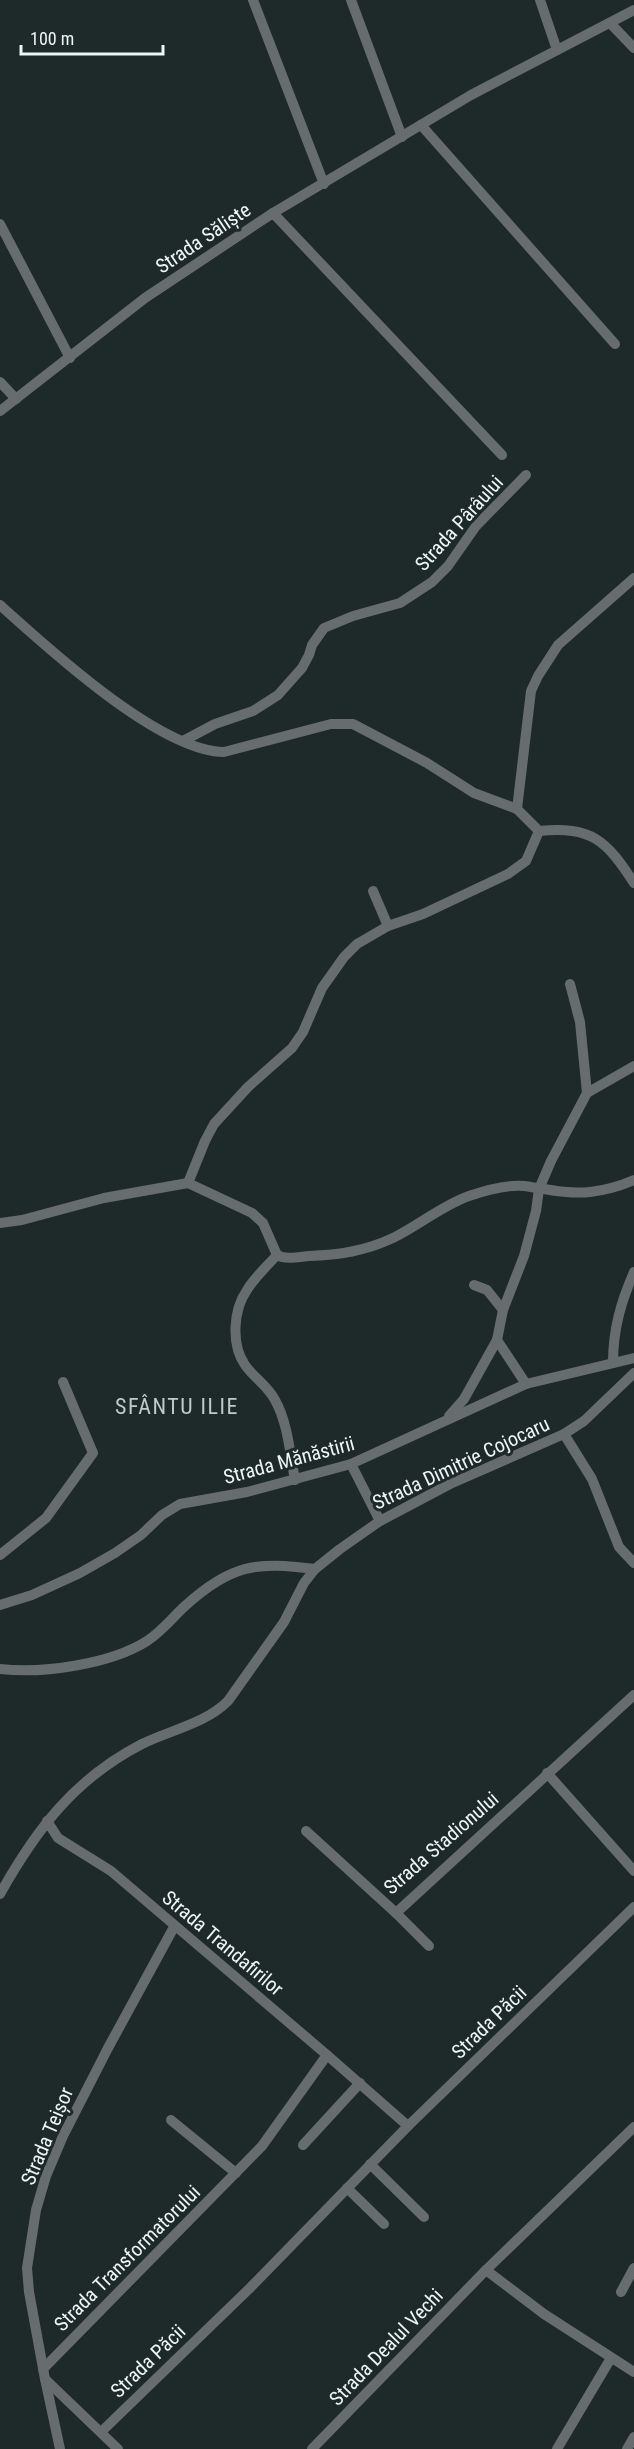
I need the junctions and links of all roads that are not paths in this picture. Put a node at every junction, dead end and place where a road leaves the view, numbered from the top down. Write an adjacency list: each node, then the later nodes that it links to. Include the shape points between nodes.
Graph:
1 (253, 0): 10 (street)
2 (351, 0): 9 (street)
3 (540, 0): 7 (street)
4 (634, 10): 5 (street, Strada Săliște)
5 (610, 23): 6 (street); 7 (street, Strada Săliște)
6 (634, 48)
7 (557, 50): 8 (street, Strada Săliște)
8 (421, 125): 9 (street, Strada Săliște); 13 (street)
9 (402, 137): 10 (street, Strada Săliște)
10 (324, 184): 11 (street, Strada Săliște)
11 (273, 213): 14 (street, Strada Săliște, via 145,298); 18 (street)
12 (0, 224): 14 (street)
13 (615, 344)
14 (70, 358): 16 (street, Strada Săliște)
15 (0, 382): 16 (street)
16 (16, 399): 17 (street, Strada Săliște)
17 (0, 411)
18 (502, 455)
19 (526, 475): 22 (street, Strada Pârâului, via 476,526 432,582 400,603 324,628 302,668 278,695 253,711 215,724)
20 (634, 578): 23 (street, via 558,645 538,676 531,692)
21 (0, 605): 22 (street, via 121,705 161,732)
22 (183, 741): 23 (street, via 224,752 331,724 352,724 474,793)
23 (517, 809): 24 (street)
24 (539, 831): 25 (street, via 572,830 597,839); 27 (street, via 526,861 508,874)
25 (634, 883)
26 (373, 891): 27 (street)
27 (388, 926): 32 (street, via 357,944 344,957 322,988 292,1048 214,1124)
28 (570, 984): 30 (street, via 580,1022)
29 (634, 1066): 30 (street)
30 (587, 1093): 33 (street)
31 (634, 1180): 33 (street, via 588,1192)
32 (188, 1183): 34 (street); 35 (street, via 252,1213 263,1223)
33 (539, 1189): 35 (street, via 513,1186 468,1197 392,1239 361,1251 287,1258); 38 (street, via 524,1256)
34 (0, 1223)
35 (277, 1255): 48 (street, via 240,1302 236,1340 246,1367 264,1383 279,1409)
36 (634, 1272): 41 (street, via 619,1309)
37 (474, 1284): 38 (street, via 487,1290)
38 (504, 1310): 39 (street)
39 (497, 1340): 44 (street); 45 (street, via 464,1400)
40 (634, 1358): 41 (street, Strada Mănăstirii)
41 (613, 1363): 44 (street, Strada Mănăstirii)
42 (634, 1373): 46 (street, Strada Dimitrie Cojocaru, via 585,1420)
43 (63, 1382): 50 (street, via 93,1453 46,1518)
44 (526, 1384): 45 (street, Strada Mănăstirii)
45 (447, 1418): 47 (street, Strada Mănăstirii)
46 (564, 1434): 49 (street, Strada Dimitrie Cojocaru, via 484,1468); 51 (street, via 592,1479 619,1547)
47 (351, 1464): 48 (street, Strada Mănăstirii); 49 (street)
48 (295, 1480): 53 (street, Strada Mănăstirii, via 180,1504 115,1554 51,1586)
49 (380, 1521): 52 (street, Strada Dimitrie Cojocaru)
50 (0, 1556)
51 (634, 1563)
52 (315, 1569): 54 (street, via 249,1566 206,1588 148,1640 125,1652 61,1666); 57 (street, Strada Dimitrie Cojocaru, via 304,1582 284,1623 219,1710 141,1744 101,1769 76,1788)
53 (0, 1605)
54 (0, 1669)
55 (634, 1695): 56 (street, Strada Stadionului)
56 (547, 1773): 61 (street); 65 (street, Strada Stadionului)
57 (47, 1821): 59 (street, Strada Dimitrie Cojocaru); 60 (street, Strada Trandafirilor)
58 (306, 1831): 65 (street, Strada Stadionului)
59 (36, 1837): 60 (street, Strada Trandafirilor); 62 (street, Strada Dimitrie Cojocaru)
60 (58, 1838): 66 (street, Strada Trandafirilor, via 111,1871)
61 (634, 1871)
62 (4, 1880): 63 (street, Strada Dimitrie Cojocaru)
63 (0, 1894)
64 (634, 1907): 71 (street, Strada Păcii)
65 (396, 1912): 67 (street)
66 (174, 1927): 68 (street, Strada Trandafirilor); 84 (street, Strada Teișor, via 102,2058 46,2176 34,2219 27,2268)
67 (429, 1946)
68 (327, 2055): 69 (street, Strada Trandafirilor); 75 (street, Strada Transformatorului, via 278,2125)
69 (360, 2083): 71 (street, Strada Trandafirilor); 73 (street)
70 (171, 2120): 75 (street)
71 (408, 2126): 74 (street, Strada Păcii)
72 (634, 2127): 80 (street, Strada Dealul Vechi)
73 (303, 2145)
74 (370, 2164): 76 (street, Strada Păcii); 77 (street)
75 (236, 2173): 84 (street, Strada Transformatorului)
76 (347, 2188): 78 (street); 85 (street, Strada Păcii)
77 (424, 2217)
78 (384, 2224)
79 (634, 2268): 81 (street)
80 (486, 2270): 82 (street); 89 (street, Strada Dealul Vechi)
81 (621, 2292)
82 (611, 2358): 83 (street); 90 (street)
83 (634, 2372)
84 (44, 2374): 85 (street); 87 (street, Strada Teișor)
85 (101, 2432): 88 (street)
86 (634, 2437): 91 (street)
87 (60, 2449)
88 (118, 2449)
89 (312, 2449)
90 (557, 2449)
91 (627, 2449)

